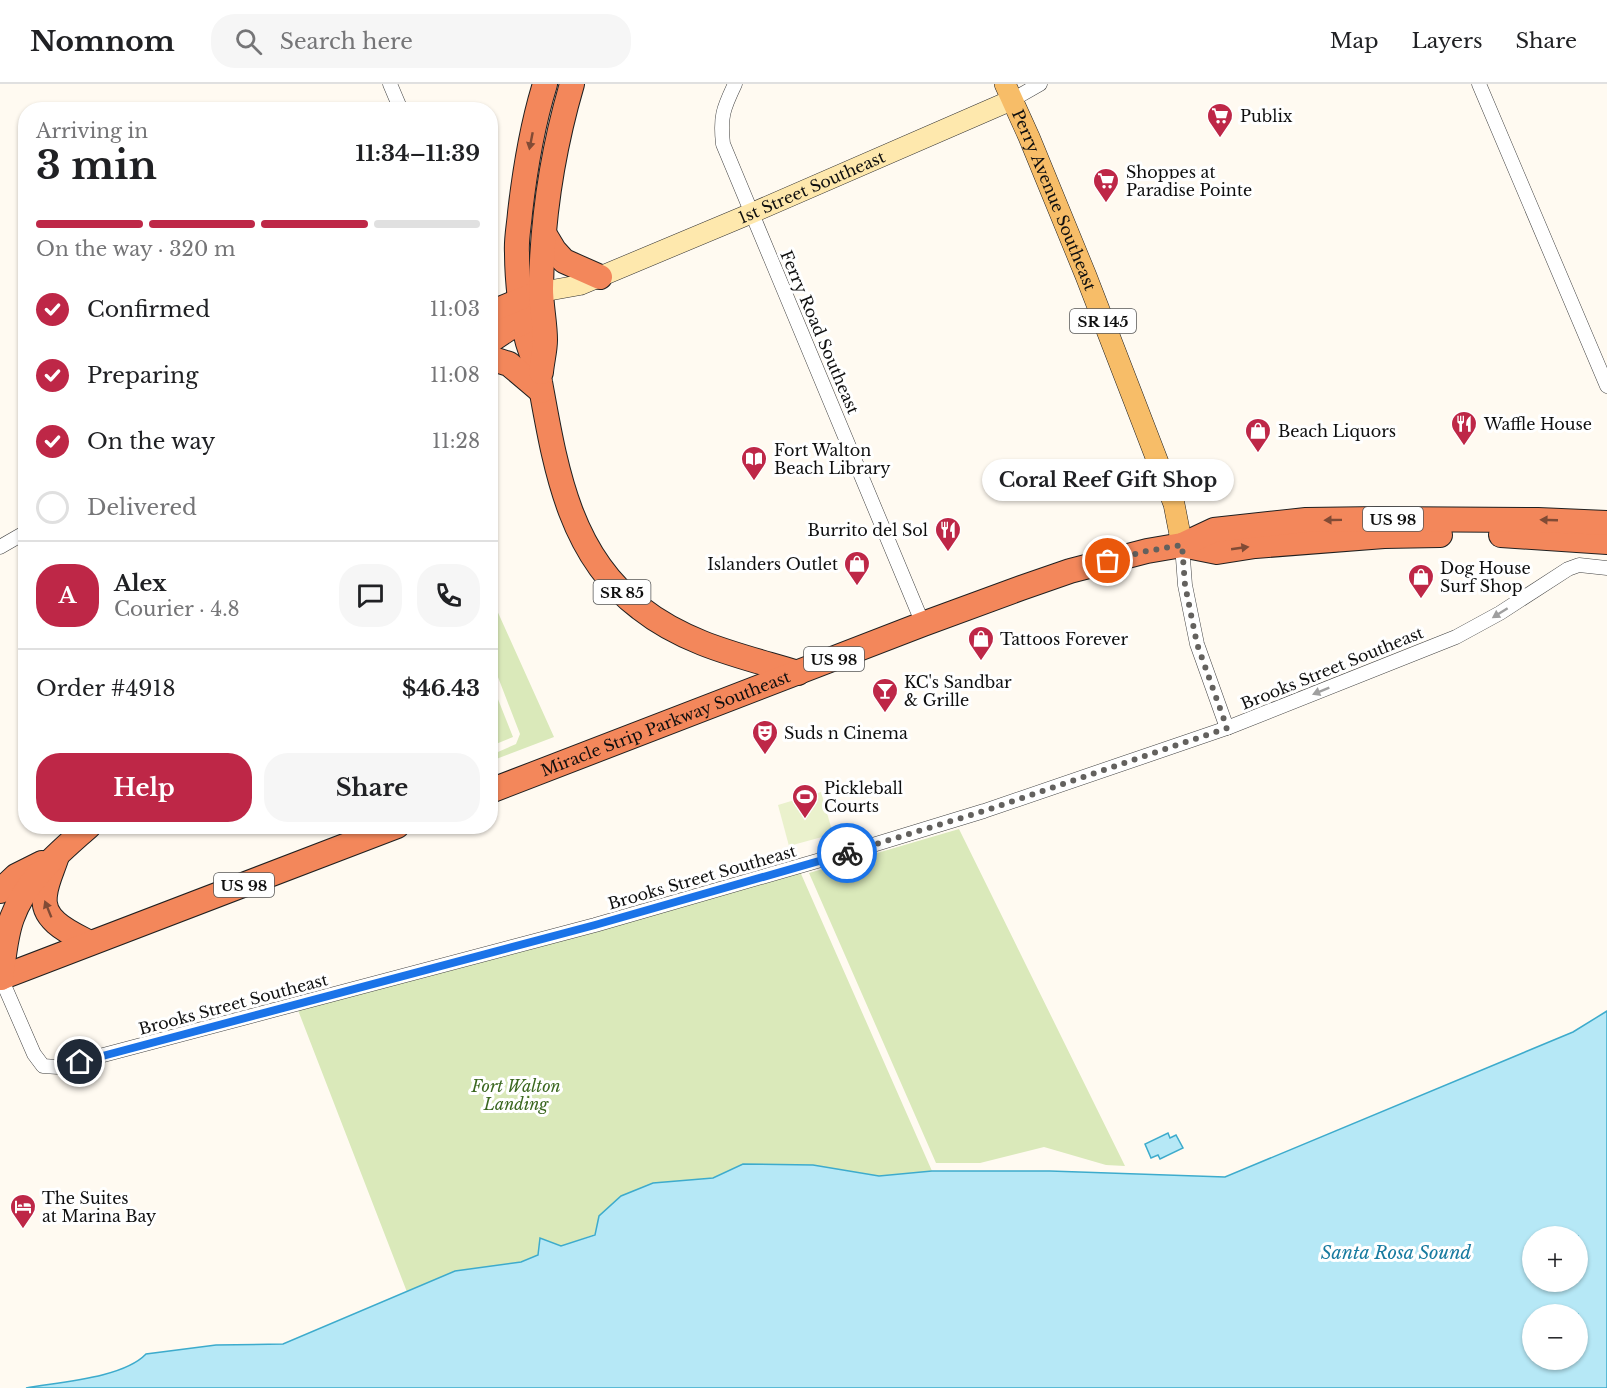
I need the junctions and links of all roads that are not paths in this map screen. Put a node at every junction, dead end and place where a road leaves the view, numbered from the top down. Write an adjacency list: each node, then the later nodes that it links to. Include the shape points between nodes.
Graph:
1 (390, 84): 8 (street)
2 (544, 84): 12 (highway, SR 85, one-way to 12, via 524,176 516,251)
3 (572, 84): 10 (highway, SR 85, via 552,174)
4 (735, 84): 9 (street, Ferry Road Southeast, via 721,122 723,144)
5 (1040, 84): 7 (street, 1st Street Southeast)
6 (1479, 84): 17 (street)
7 (1008, 92): 9 (street, 1st Street Southeast); 21 (main road, Perry Avenue Southeast / SR 145, via 1086,276 1166,482)
8 (398, 102)
9 (752, 213): 11 (street, 1st Street Southeast); 24 (street, Ferry Road Southeast)
10 (544, 235): 11 (highway, via 564,261); 12 (highway, SR 85)
11 (590, 281): 12 (street, 1st Street Southeast)
12 (532, 307): 13 (highway); 14 (highway); 16 (highway, SR 85, via 545,341)
13 (498, 312)
14 (498, 336)
15 (498, 361): 16 (highway)
16 (541, 386): 25 (highway, SR 85, via 565,498 600,568 639,608 681,635)
17 (1607, 386)
18 (1607, 523): 21 (highway, US 98, one-way to 21, via 1306,520 1214,530)
19 (18, 536): 22 (street)
20 (1607, 542): 21 (highway, US 98, one-way to 20, via 1217,552 1384,536 1481,535)
21 (1182, 545): 24 (highway, Miracle Strip Parkway Southeast / US 98, via 1070,571); 26 (street, Perry Avenue Southeast, via 1185,585 1197,644)
22 (0, 546)
23 (1607, 568): 26 (street, Brooks Street Southeast, one-way to 26, via 1579,565 1568,569 1456,637)
24 (923, 624): 25 (highway, Miracle Strip Parkway Southeast / US 98)
25 (798, 673): 27 (highway, Miracle Strip Parkway Southeast / US 98)
26 (1227, 728): 33 (street, Brooks Street Southeast, via 868,847 595,925 58,1067 43,1066 34,1053)
27 (498, 788)
28 (80, 834): 30 (highway)
29 (376, 834): 32 (highway, US 98)
30 (57, 855): 31 (highway, via 15,876); 32 (highway, one-way to 30, via 63,928 45,907); 33 (highway, via 32,880 16,908)
31 (0, 891)
32 (90, 943): 33 (highway, US 98)
33 (1, 978)

